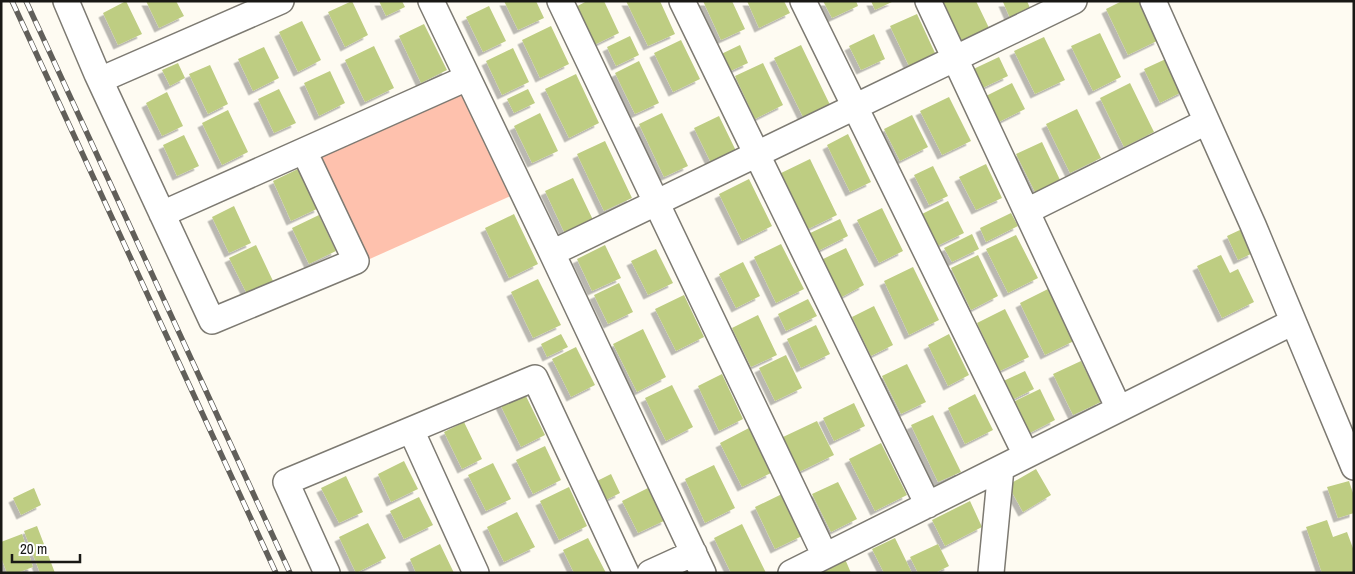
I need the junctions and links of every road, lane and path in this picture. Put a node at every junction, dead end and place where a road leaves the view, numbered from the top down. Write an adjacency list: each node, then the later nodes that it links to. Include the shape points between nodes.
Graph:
1 (66, 1): 12 (street)
2 (281, 1): 12 (street)
3 (431, 1): 11 (street)
4 (560, 1): 17 (street)
5 (682, 1): 16 (street)
6 (803, 1): 13 (street)
7 (928, 1): 10 (street)
8 (1152, 1): 14 (street)
9 (1060, 4): 10 (street)
10 (956, 58): 13 (street); 18 (street)
11 (467, 78): 15 (street); 20 (street)
12 (100, 80): 19 (street)
13 (854, 107): 16 (street); 24 (street)
14 (1206, 122): 18 (street); 21 (street)
15 (304, 151): 19 (street); 19 (street, via 356,261 212,321)
16 (756, 154): 17 (street); 27 (street)
17 (656, 203): 20 (street); 28 (street)
18 (1027, 211): 22 (street)
19 (162, 214)
20 (552, 253): 29 (street)
21 (1293, 322): 22 (street); 25 (street)
22 (1120, 409): 24 (street)
23 (411, 430): 30 (street, via 286,482); 31 (street); 32 (street, via 535,378)
24 (1026, 456): 26 (street)
25 (1354, 467)
26 (1001, 468): 27 (street); 35 (street)
27 (928, 505): 28 (street)
28 (825, 556): 34 (street)
29 (698, 563): 33 (street)
30 (327, 573)
31 (476, 573)
32 (626, 573)
33 (650, 573)
34 (791, 573)
35 (991, 573)

